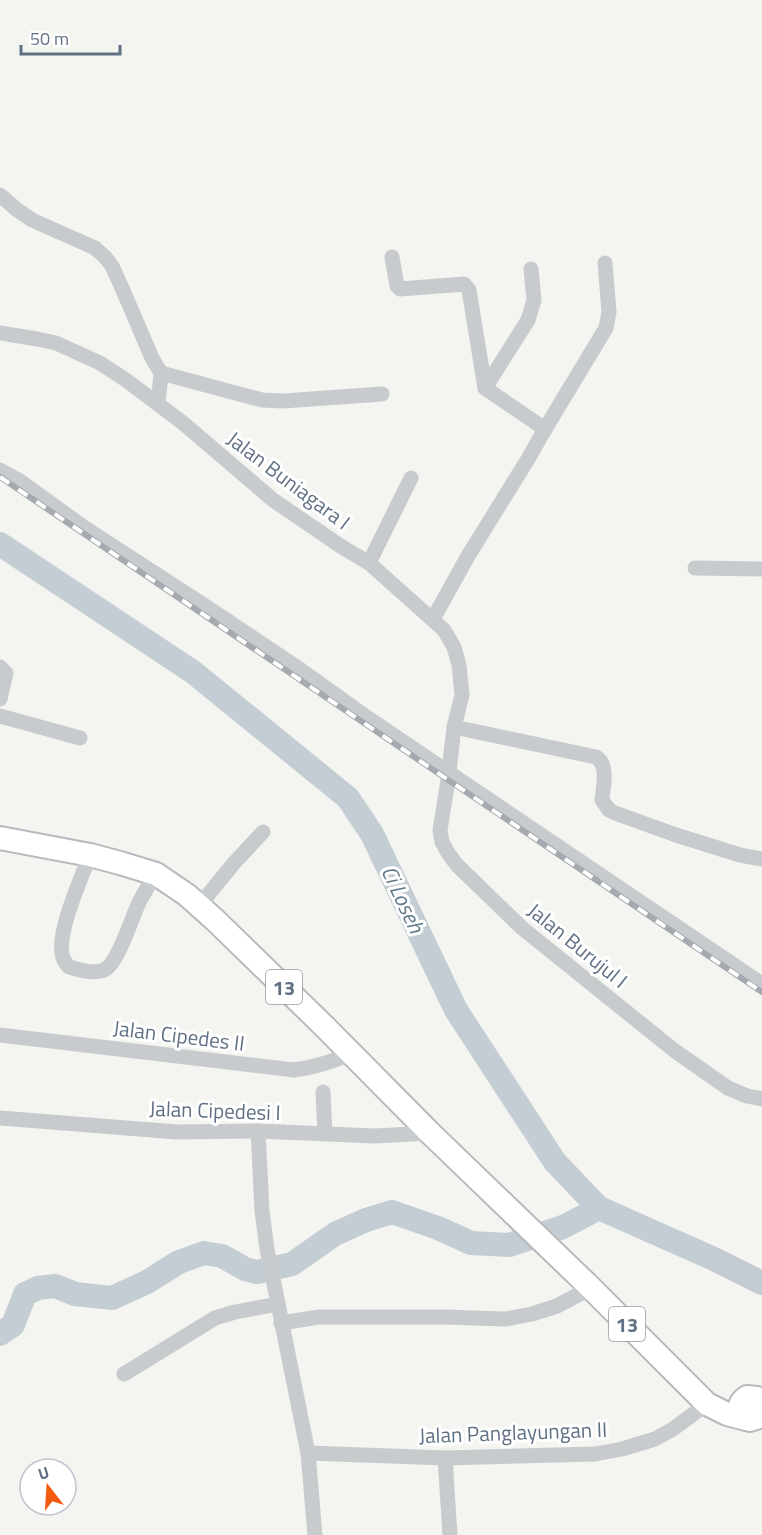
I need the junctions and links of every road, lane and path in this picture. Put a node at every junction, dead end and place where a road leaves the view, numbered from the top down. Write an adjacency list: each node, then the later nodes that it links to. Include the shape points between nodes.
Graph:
1 (0, 195): 6 (street, via 32,220 105,257)
2 (392, 256): 7 (street, via 400,289 464,284 468,287)
3 (605, 263): 10 (street, via 609,312 606,328)
4 (531, 269): 7 (street, via 534,300 528,320)
5 (0, 333): 9 (street, Jalan Buniagara I, via 56,343 84,355)
6 (160, 373): 8 (street, via 262,400); 9 (street)
7 (485, 388): 10 (street)
8 (382, 394)
9 (158, 404): 13 (street, Jalan Buniagara I, via 273,500)
10 (544, 429): 16 (street)
11 (0, 470): 22 (street)
12 (411, 478): 13 (street)
13 (369, 563): 16 (street, Jalan Buniagara I)
14 (695, 568): 15 (street)
15 (762, 569)
16 (433, 619): 20 (street, Jalan Buniagara I, via 454,647 459,665 462,695)
17 (0, 667): 18 (street, via 6,673)
18 (0, 699)
19 (0, 716): 21 (street)
20 (454, 727): 22 (street, Jalan Buniagara I); 26 (street, via 601,760 602,800 609,810 676,835)
21 (80, 738)
22 (448, 772): 29 (street); 33 (street, Jalan Burujul I, via 440,830 442,842 457,865 522,928 675,1051 728,1088)
23 (263, 832): 28 (street)
24 (0, 838): 25 (highway, 13)
25 (90, 855): 27 (highway, 13); 27 (street, via 61,942 69,967 93,972 109,966)
26 (762, 859)
27 (156, 874): 28 (highway, 13)
28 (199, 906): 31 (highway, 13)
29 (762, 984)
30 (0, 1035): 31 (street, Jalan Cipedes II, via 294,1070 314,1068)
31 (351, 1053): 36 (highway, 13)
32 (323, 1092): 37 (street)
33 (762, 1099)
34 (0, 1118): 35 (street, Jalan Cipedesi I, via 177,1132)
35 (258, 1131): 37 (street, Jalan Cipedesi I); 39 (street, via 262,1211)
36 (430, 1133): 37 (street, Jalan Cipedesi I); 38 (highway, 13)
37 (324, 1134)
38 (591, 1288): 40 (street, via 557,1306 506,1319 319,1317); 43 (highway, 13)
39 (278, 1304): 40 (street); 41 (street, via 215,1318)
40 (281, 1323): 44 (street)
41 (124, 1374)
42 (754, 1403): 43 (highway, via 726,1400)
43 (707, 1404): 45 (street, Jalan Panglayungan II, via 673,1430 622,1449 566,1456)
44 (308, 1453): 45 (street, Jalan Panglayungan II); 46 (street)
45 (445, 1458): 47 (street)
46 (315, 1535)
47 (450, 1535)

